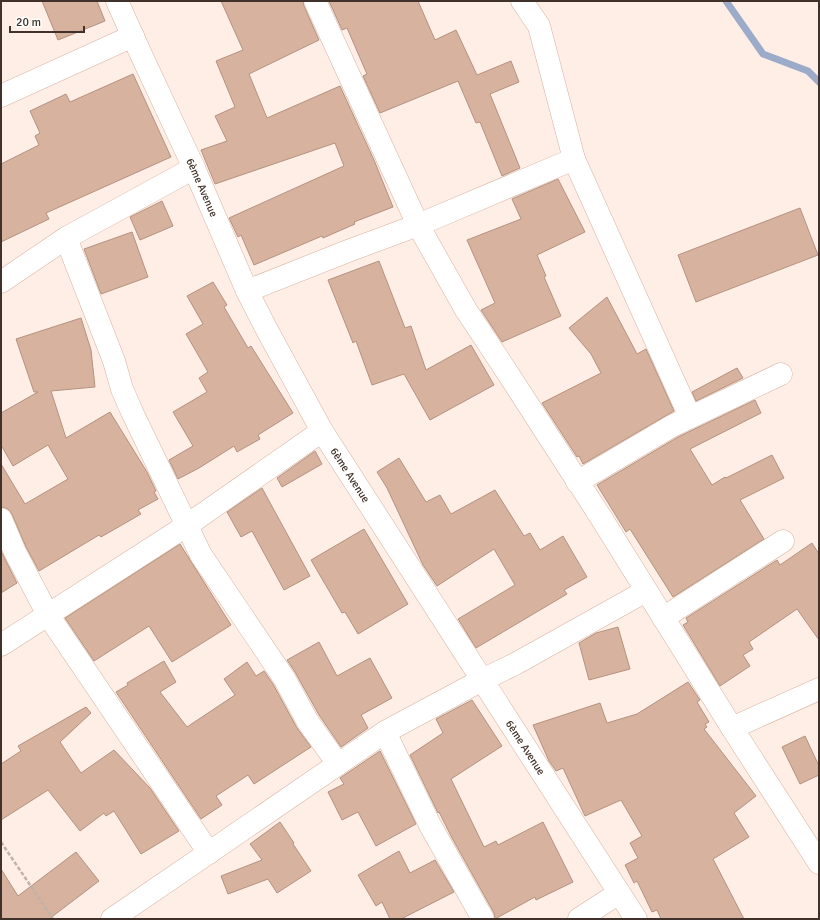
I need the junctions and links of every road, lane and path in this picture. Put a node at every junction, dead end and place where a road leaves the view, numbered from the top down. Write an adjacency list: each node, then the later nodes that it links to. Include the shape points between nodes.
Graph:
1 (118, 1): 4 (street, 6ème Avenue)
2 (315, 1): 8 (street)
3 (522, 1): 6 (street, via 539,26)
4 (133, 36): 5 (street); 7 (street, 6ème Avenue)
5 (1, 96)
6 (574, 159): 8 (street); 13 (street)
7 (194, 168): 9 (street); 11 (street, 6ème Avenue)
8 (418, 225): 11 (street); 15 (street, via 466,310)
9 (66, 238): 10 (street); 17 (street, via 114,361 122,389)
10 (1, 282)
11 (247, 291): 14 (street, 6ème Avenue)
12 (781, 374): 13 (street)
13 (690, 417): 15 (street)
14 (322, 431): 17 (street); 23 (street, 6ème Avenue)
15 (577, 482): 19 (street)
16 (1, 519): 20 (street, via 14,552)
17 (186, 526): 20 (street); 27 (street, via 201,555 284,678 308,722)
18 (783, 541): 21 (street)
19 (646, 591): 21 (street); 23 (street)
20 (48, 615): 22 (street); 29 (street)
21 (663, 618): 25 (street)
22 (1, 645)
23 (482, 680): 26 (street); 31 (street, 6ème Avenue)
24 (819, 689): 25 (street)
25 (732, 728): 30 (street)
26 (385, 732): 27 (street); 34 (street, via 430,825)
27 (338, 764): 29 (street)
28 (1, 842): 33 (path)
29 (209, 853): 32 (street)
30 (819, 863)
31 (619, 893): 35 (street); 36 (street, 6ème Avenue)
32 (114, 918)
33 (53, 919)
34 (483, 919)
35 (579, 919)
36 (636, 919)

